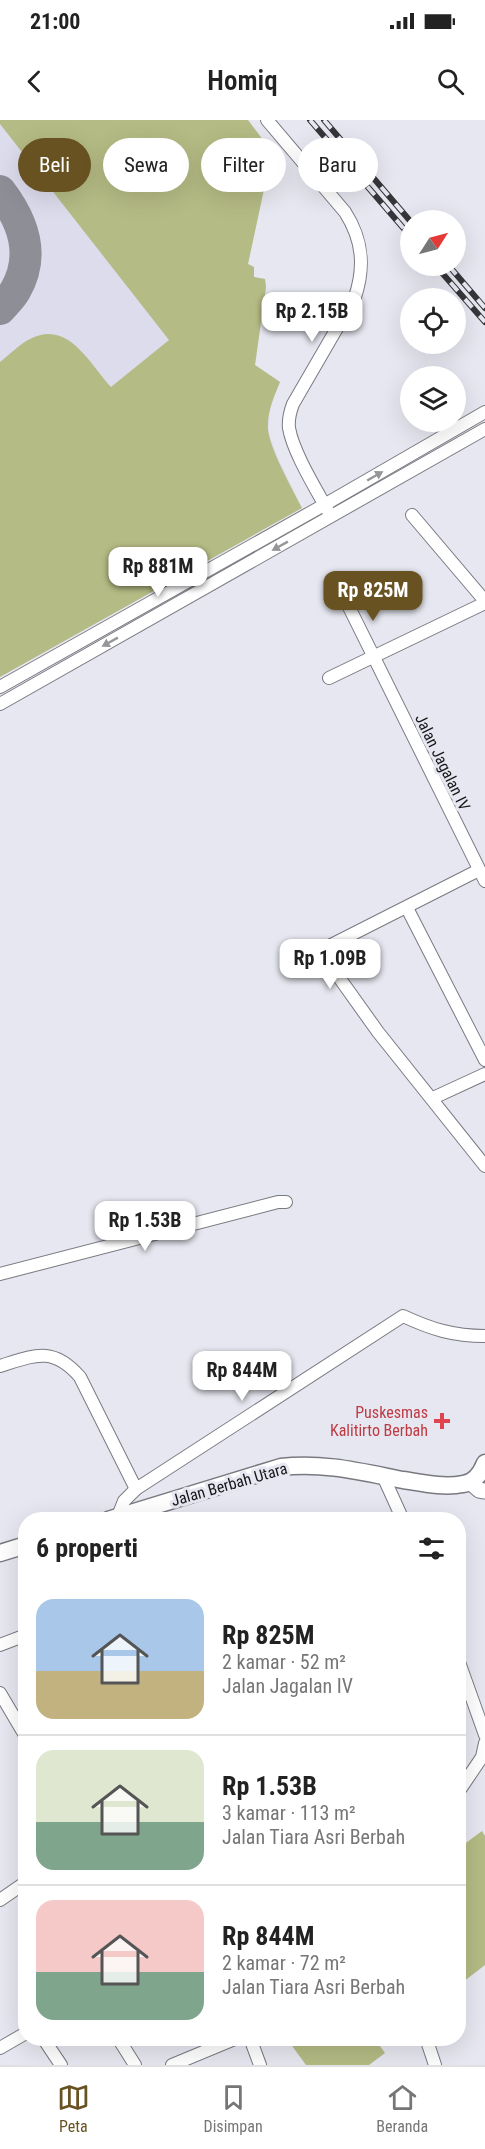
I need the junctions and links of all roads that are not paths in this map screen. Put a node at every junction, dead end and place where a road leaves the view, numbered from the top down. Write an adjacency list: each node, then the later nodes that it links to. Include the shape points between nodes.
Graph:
1 (267, 120): 4 (street, via 345,212 354,226 362,262 355,297 290,415 295,448)
2 (485, 412): 4 (street, one-way to 2)
3 (485, 429): 6 (street)
4 (324, 505): 6 (street); 9 (street)
5 (412, 516): 8 (street)
6 (331, 518): 11 (street, one-way to 11)
7 (346, 601): 10 (street, Jalan Jagalan IV)
8 (485, 602): 10 (street)
9 (77, 643): 11 (street); 13 (street)
10 (372, 657): 12 (street); 15 (street, Jalan Jagalan IV)
11 (79, 659): 14 (street)
12 (329, 678)
13 (0, 687)
14 (0, 704)
15 (482, 876): 16 (street)
16 (407, 908): 17 (street); 19 (street, via 331,945 326,955 378,1032)
17 (485, 1060)
18 (485, 1074): 19 (street)
19 (433, 1098): 20 (street)
20 (485, 1167)
21 (286, 1202): 22 (street)
22 (0, 1275)
23 (485, 1336): 28 (street, via 460,1336 403,1316)
24 (0, 1366): 28 (street, via 31,1356 61,1358 69,1364 85,1386)
25 (485, 1463): 27 (main road)
26 (383, 1476): 27 (main road, Jalan Berbah Utara, via 425,1484); 31 (main road, Jalan Berbah Utara, via 320,1466 281,1467); 32 (street)
27 (470, 1482): 29 (street)
28 (136, 1489): 30 (street)
29 (485, 1491)
30 (117, 1512)
31 (133, 1512)
32 (399, 1512)
33 (18, 1547): 34 (main road)
34 (0, 1553)
35 (18, 1638): 36 (street)
36 (0, 1645)
37 (466, 1682): 40 (street)
38 (0, 1693): 39 (street)
39 (18, 1723)
40 (485, 1735)
41 (485, 1743): 42 (street, via 482,1757)
42 (466, 1781)
43 (18, 1888): 44 (street)
44 (0, 1900)
45 (18, 2038): 51 (street)
46 (48, 2046): 52 (street)
47 (123, 2046): 53 (street)
48 (218, 2046): 54 (street)
49 (253, 2046): 55 (street)
50 (429, 2046): 56 (street)
51 (0, 2048)
52 (61, 2065)
53 (135, 2065)
54 (172, 2065)
55 (260, 2065)
56 (435, 2065)

